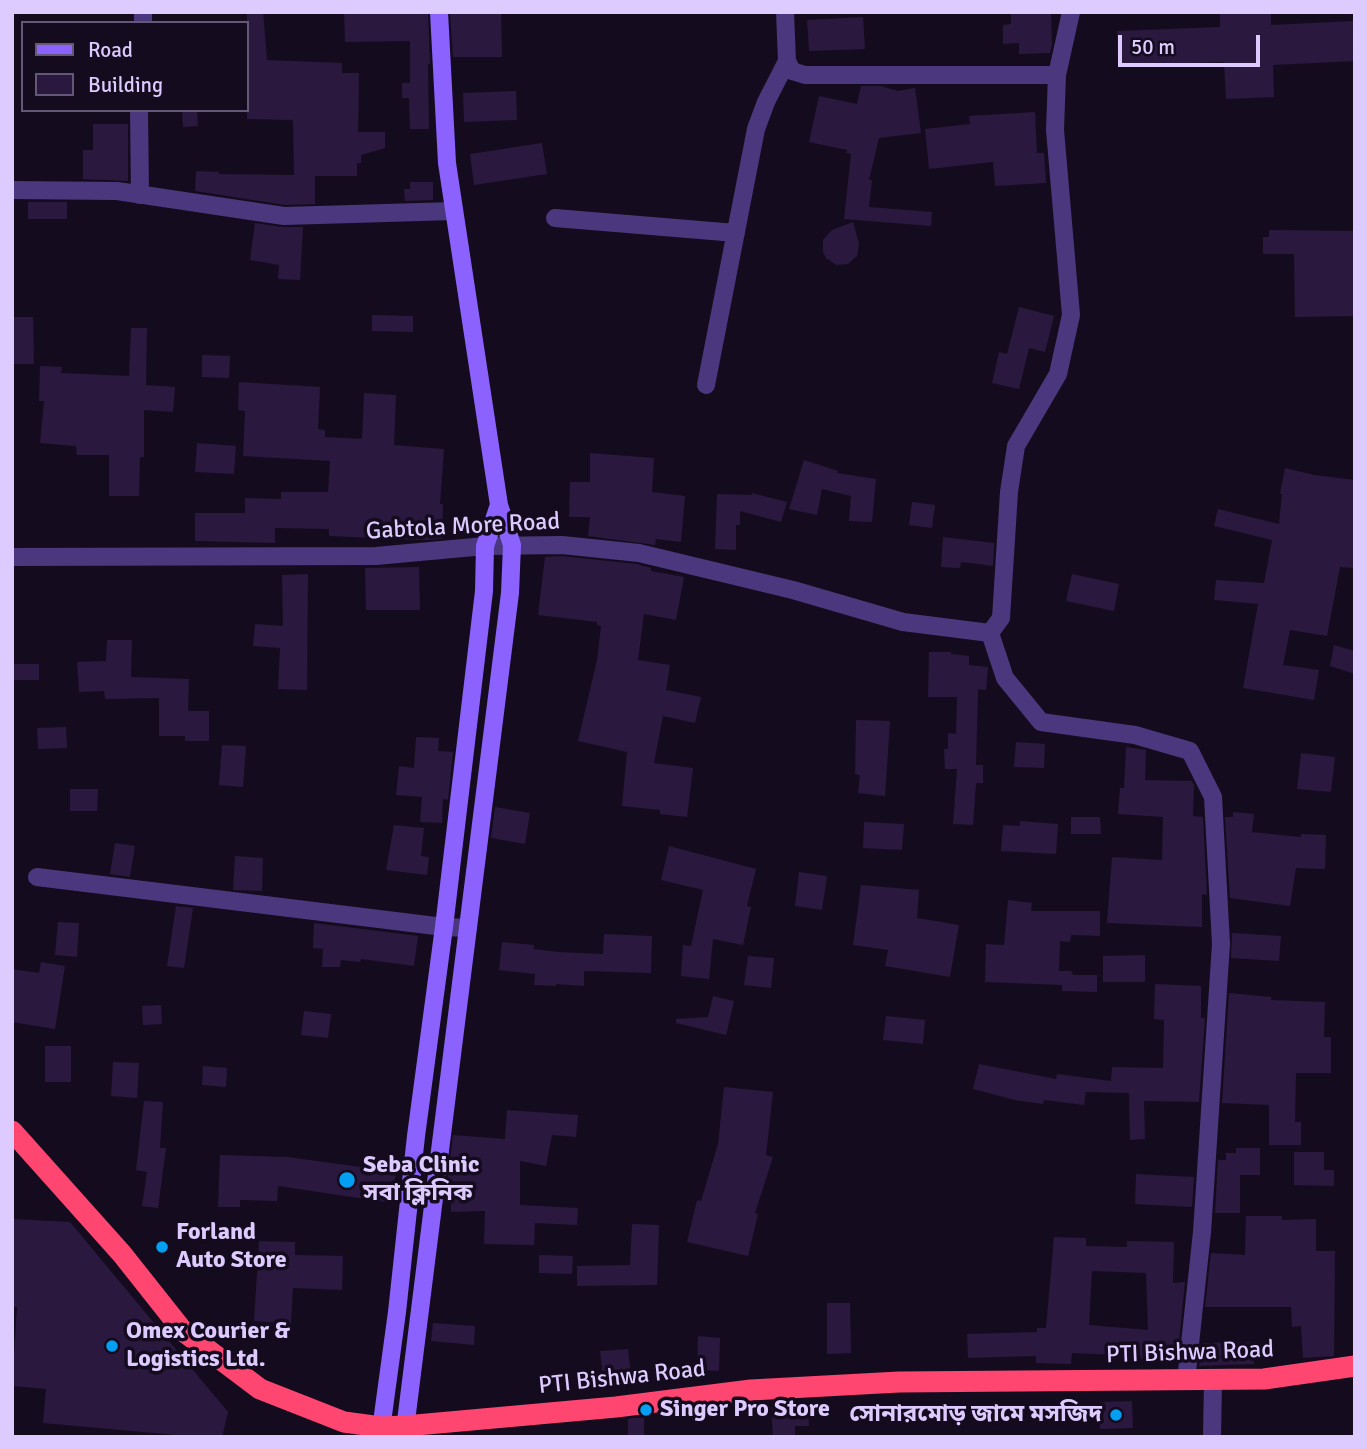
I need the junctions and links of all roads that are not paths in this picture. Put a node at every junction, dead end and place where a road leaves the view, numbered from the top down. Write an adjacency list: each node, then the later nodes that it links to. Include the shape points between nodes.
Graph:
1 (439, 12): 9 (street)
2 (785, 12): 4 (street)
3 (1070, 12): 5 (street)
4 (787, 61): 5 (street, via 792,71 805,75); 11 (street, via 756,128)
5 (1057, 75): 17 (street, via 1055,130 1071,315 1058,374 1016,446 1000,618)
6 (139, 112): 8 (street)
7 (12, 190): 8 (street)
8 (140, 195): 9 (street, via 284,216)
9 (454, 211): 13 (street)
10 (555, 218): 11 (street)
11 (736, 233): 12 (street)
12 (706, 385)
13 (499, 505): 14 (street); 15 (street)
14 (512, 545): 15 (street, Gabtola More Road); 17 (street, Gabtola More Road, via 639,553 903,622); 20 (street)
15 (485, 546): 16 (street, Gabtola More Road, via 376,556); 19 (street, via 484,591)
16 (12, 557)
17 (990, 633): 25 (street, via 1004,678 1041,722 1135,736 1191,751 1213,797 1221,944 1202,1232)
18 (37, 877): 19 (street)
19 (444, 927): 20 (street); 21 (street)
20 (468, 928): 22 (street)
21 (421, 1095): 22 (street); 28 (street)
22 (446, 1098): 27 (street)
23 (12, 1131): 28 (highway, PTI Bishwa Road, via 122,1254 183,1331 261,1389)
24 (1355, 1366): 26 (highway, PTI Bishwa Road)
25 (1186, 1381): 26 (highway, PTI Bishwa Road); 27 (highway, PTI Bishwa Road, via 899,1382 751,1390)
26 (1213, 1381): 29 (street)
27 (405, 1431): 28 (highway, PTI Bishwa Road)
28 (380, 1432)
29 (1212, 1437)

